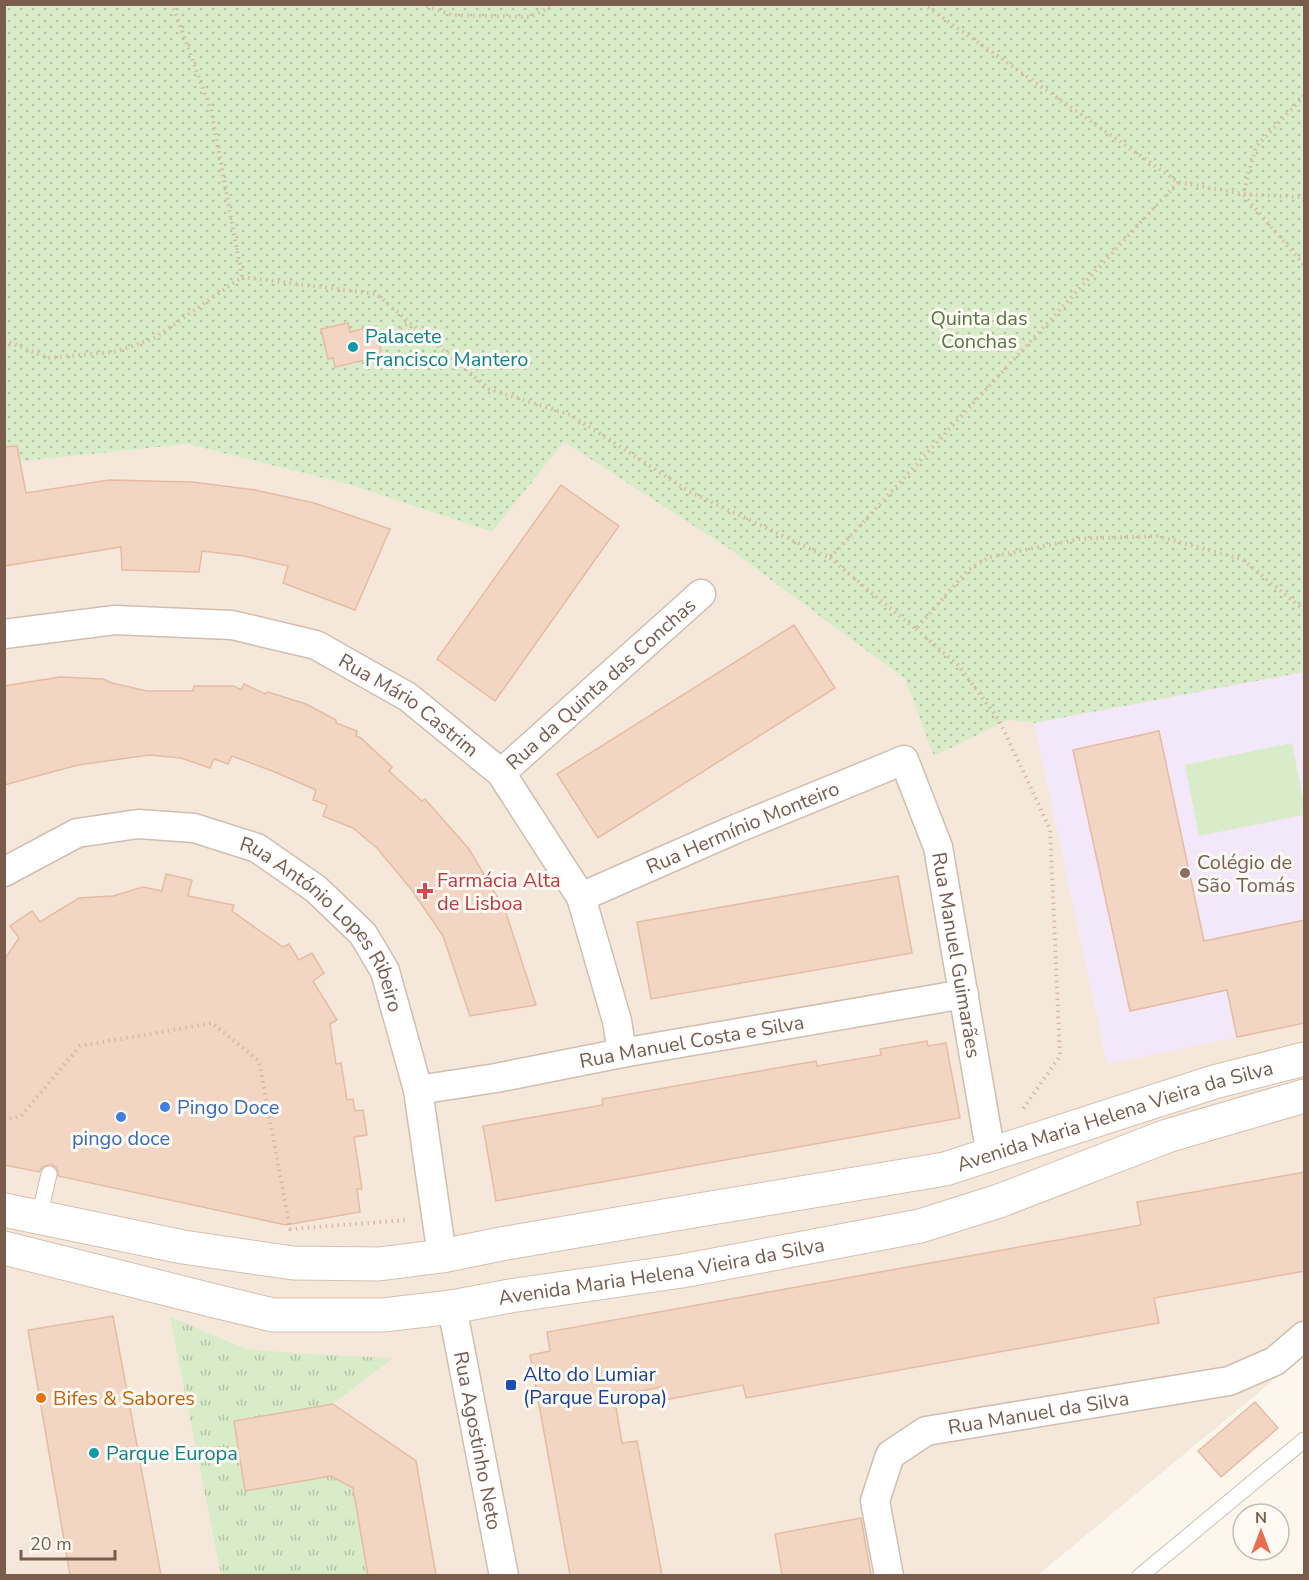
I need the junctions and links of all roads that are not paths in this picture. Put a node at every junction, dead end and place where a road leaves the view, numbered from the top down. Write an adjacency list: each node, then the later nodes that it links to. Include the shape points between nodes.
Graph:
1 (700, 594): 4 (street, Rua da Quinta das Conchas)
2 (4, 634): 4 (street, Rua Mário Castrim, via 115,620 232,625 316,645 408,697)
3 (904, 760): 6 (street, Rua Hermínio Monteiro); 7 (street, Rua Manuel Guimarães, via 938,847)
4 (501, 773): 6 (street, Rua Mário Castrim)
5 (4, 872): 10 (street, Rua António Lopes Ribeiro, via 77,833 138,824 194,828 257,848 316,889 363,934 385,971)
6 (581, 897): 8 (street, Rua Mário Castrim, via 617,1021)
7 (964, 994): 8 (street, Rua Manuel Costa e Silva); 12 (street, Rua Manuel Guimarães)
8 (622, 1053): 10 (street, Rua Manuel Costa e Silva)
9 (1305, 1059): 12 (street, Avenida Maria Helena Vieira da Silva, via 1214,1082)
10 (418, 1090): 17 (street, Rua António Lopes Ribeiro)
11 (1305, 1096): 18 (street, Avenida Maria Helena Vieira da Silva, via 1167,1136 999,1201 920,1226 682,1271)
12 (990, 1155): 17 (street, Avenida Maria Helena Vieira da Silva, via 945,1169)
13 (49, 1174): 15 (lane)
14 (4, 1210): 15 (street, Avenida Maria Helena Vieira da Silva)
15 (39, 1217): 17 (street, Avenida Maria Helena Vieira da Silva, via 183,1247 293,1263 379,1264)
16 (4, 1248): 18 (street, Avenida Maria Helena Vieira da Silva, via 273,1314 383,1315)
17 (442, 1256): 18 (street)
18 (452, 1307): 21 (street, Rua Agostinho Neto)
19 (1305, 1336): 22 (street, Rua Manuel da Silva, via 1275,1361 1229,1381 926,1431 890,1455 875,1501)
20 (1305, 1440): 23 (lane)
21 (504, 1575)
22 (889, 1575)
23 (1140, 1575)

